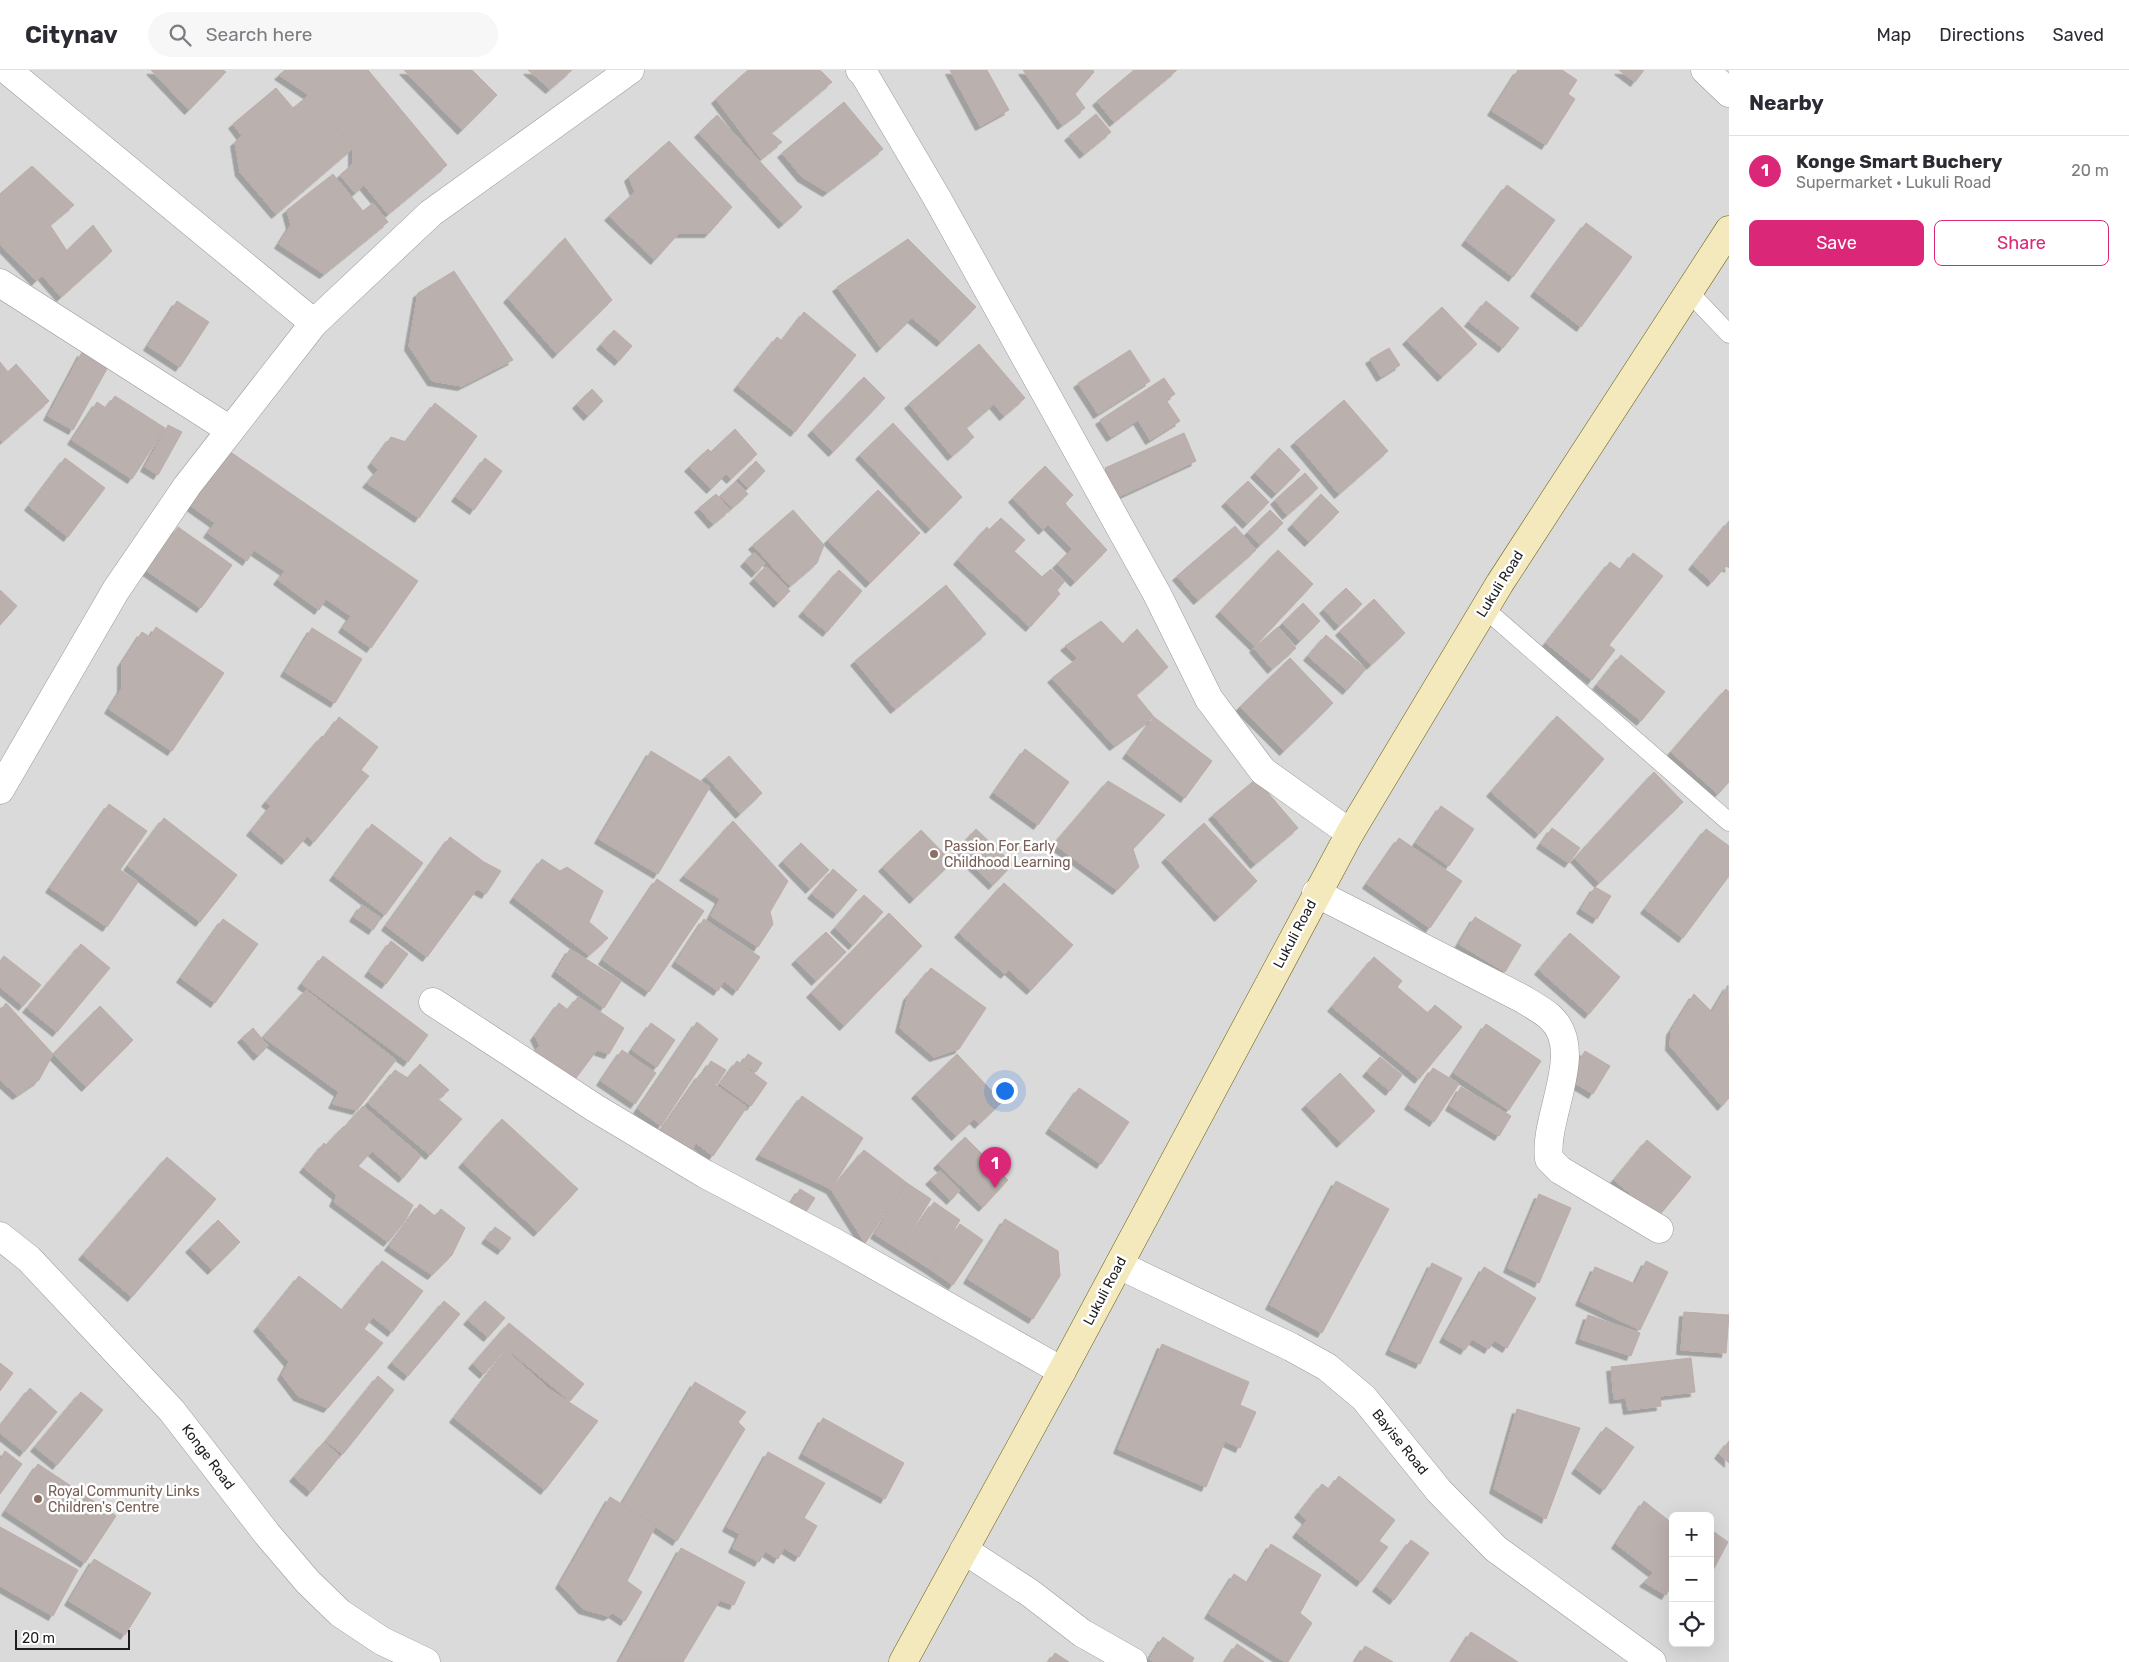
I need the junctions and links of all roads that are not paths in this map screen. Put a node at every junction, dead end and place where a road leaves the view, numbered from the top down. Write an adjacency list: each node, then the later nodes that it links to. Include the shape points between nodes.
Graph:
1 (6, 70): 9 (street)
2 (630, 70): 9 (street, via 431,213)
3 (860, 70): 15 (street, via 937,198 1157,594 1209,699 1263,771)
4 (1705, 70): 5 (street)
5 (1729, 93)
6 (1729, 230): 8 (street, Lukuli Road)
7 (0, 283): 11 (street)
8 (1689, 292): 10 (lane); 12 (street, Lukuli Road)
9 (314, 323): 11 (street)
10 (1729, 334)
11 (230, 430): 13 (street, via 187,486 116,590)
12 (1484, 608): 14 (lane); 15 (street, Lukuli Road)
13 (0, 790)
14 (1729, 822)
15 (1350, 833): 16 (street, Lukuli Road)
16 (1316, 893): 18 (street, via 1521,998 1551,1018 1563,1036 1566,1057 1549,1134 1549,1159 1560,1170); 20 (street, Lukuli Road)
17 (433, 1002): 21 (street, via 595,1108 705,1174 832,1241)
18 (1659, 1229)
19 (0, 1236): 23 (street, Konge Road, via 29,1259 172,1411 266,1534 308,1582 340,1613 382,1641)
20 (1119, 1265): 21 (street, Lukuli Road); 26 (street, Bayise Road, via 1326,1367 1364,1398 1445,1498 1496,1550)
21 (1062, 1371): 22 (street, Lukuli Road)
22 (964, 1550): 24 (street, Lukuli Road); 25 (street, via 1030,1592 1082,1633)
23 (426, 1662)
24 (903, 1662)
25 (1133, 1662)
26 (1652, 1662)

